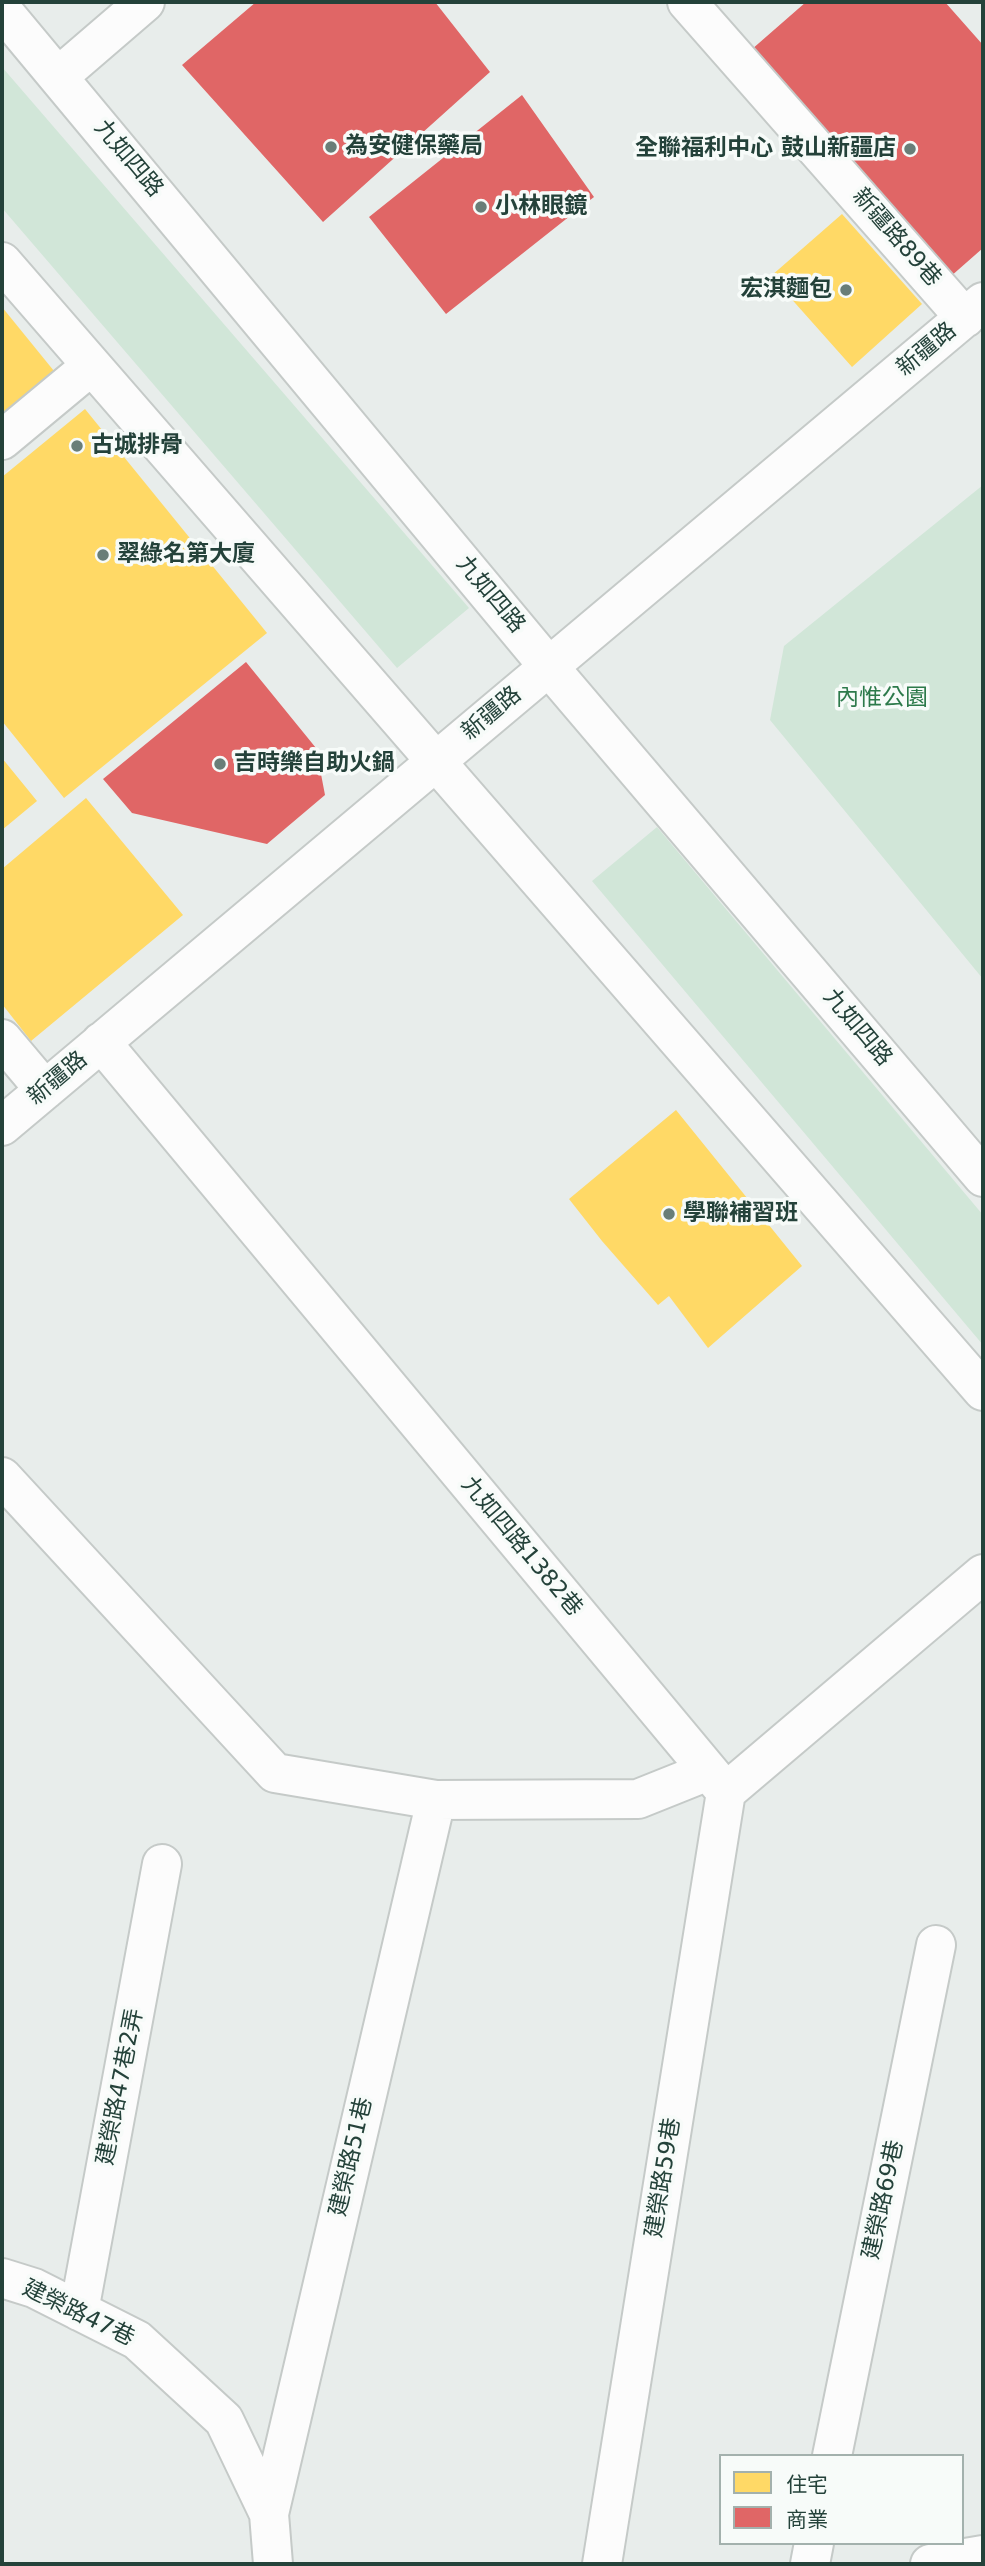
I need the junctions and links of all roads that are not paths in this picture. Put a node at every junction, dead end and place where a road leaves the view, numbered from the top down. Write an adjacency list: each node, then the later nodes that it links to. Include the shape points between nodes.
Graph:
1 (145, 2): 4 (street)
2 (690, 3): 6 (street, 新疆路89巷)
3 (2, 10): 4 (street, 九如四路)
4 (59, 76): 9 (street, 九如四路)
5 (2, 262): 7 (street)
6 (974, 310): 9 (street, 新疆路)
7 (91, 366): 8 (street); 10 (street)
8 (2, 440)
9 (549, 667): 10 (street, 新疆路); 15 (street, 九如四路)
10 (435, 763): 12 (street, 新疆路); 16 (street)
11 (2, 1040): 13 (street)
12 (101, 1042): 13 (street, 新疆路); 19 (street, 九如四路1382巷)
13 (45, 1090): 14 (street, 新疆路)
14 (2, 1126)
15 (983, 1177)
16 (983, 1391)
17 (2, 1477): 20 (street, via 275,1773)
18 (983, 1574): 19 (street)
19 (717, 1781): 20 (street, via 638,1799); 30 (street, 建榮路59巷)
20 (436, 1800): 26 (street, 建榮路51巷)
21 (162, 1864): 24 (street, 建榮路47巷2弄)
22 (936, 1945): 25 (street, 建榮路69巷)
23 (2, 2278): 24 (street, 建榮路47巷)
24 (79, 2311): 26 (street, 建榮路47巷, via 137,2340 224,2420)
25 (832, 2454)
26 (269, 2514): 29 (street, 建榮路47巷)
27 (814, 2545): 31 (street)
28 (983, 2555): 32 (street)
29 (273, 2564)
30 (602, 2564)
31 (810, 2564)
32 (930, 2564)

